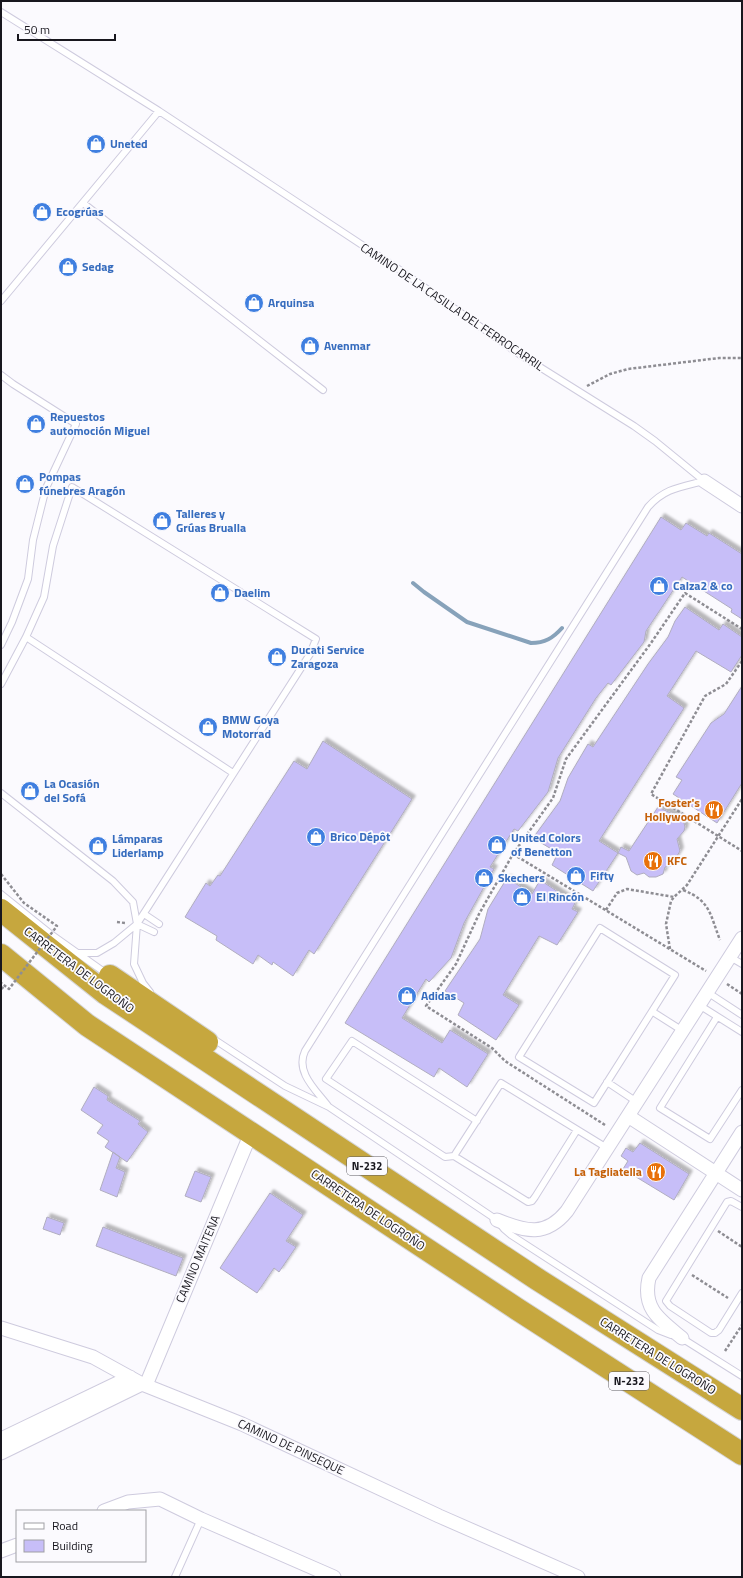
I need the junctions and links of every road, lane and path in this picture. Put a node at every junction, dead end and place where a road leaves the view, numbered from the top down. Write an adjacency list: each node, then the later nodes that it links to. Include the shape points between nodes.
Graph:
1 (1, 12): 2 (lane, CAMINO DE LA CASILLA DEL FERROCARRIL)
2 (159, 111): 3 (lane); 8 (lane, CAMINO DE LA CASILLA DEL FERROCARRIL, via 400,270 519,354)
3 (83, 203): 4 (lane); 7 (lane)
4 (1, 302)
5 (742, 358): 8 (path, via 719,358 628,369 610,374)
6 (1, 375): 13 (lane, via 76,424 46,488 33,540 28,579)
7 (323, 390)
8 (578, 391): 9 (lane, CAMINO DE LA CASILLA DEL FERROCARRIL, via 644,433)
9 (704, 482): 10 (street, CAMINO DE LA CASILLA DEL FERROCARRIL); 55 (lane, via 670,490 648,507 305,1051 302,1059 305,1076)
10 (742, 506)
11 (742, 629): 21 (path, via 684,593 652,643 566,759 553,798)
12 (26, 637): 15 (lane); 16 (lane); 16 (lane, via 44,597 53,546 72,487 316,639 310,654)
13 (1, 645)
14 (742, 661): 19 (path, via 726,684 705,696 651,794)
15 (1, 684)
16 (233, 773): 28 (lane)
17 (1, 793): 29 (lane, via 113,880 133,902)
18 (742, 799): 19 (path)
19 (719, 836): 20 (path); 23 (path)
20 (742, 851)
21 (513, 854): 27 (path); 58 (path, via 478,914 456,964 426,1006 492,1048 505,1061)
22 (1, 874): 42 (path, bridge, via 24,903 57,926 8,989)
23 (683, 890): 25 (path); 32 (path, via 701,899 714,920)
24 (1, 894): 35 (lane)
25 (674, 897): 27 (path, via 627,889 617,894); 34 (path, via 666,924)
26 (1, 910): 66 (highway, CARRETERA DE LOGROÑO / N-232, via 105,993)
27 (606, 910): 34 (path)
28 (144, 914): 29 (lane); 30 (lane)
29 (137, 924): 31 (lane); 35 (lane, via 97,953); 45 (lane, via 134,964)
30 (159, 924)
31 (154, 932)
32 (720, 940)
33 (741, 943): 37 (street)
34 (670, 949): 39 (path)
35 (76, 952): 40 (lane)
36 (1, 955): 61 (highway, CARRETERA DE LOGROÑO / N-232, via 87,1024)
37 (730, 957): 38 (lane); 43 (street)
38 (742, 964)
39 (710, 973)
40 (110, 976): 45 (lane); 66 (highway, via 328,1124 382,1165)
41 (723, 981): 44 (path)
42 (1, 983)
43 (707, 992): 46 (street); 48 (lane)
44 (742, 994)
45 (155, 1000): 55 (lane, via 285,1086)
46 (699, 1005): 49 (lane); 50 (street)
47 (653, 1012): 50 (lane); 52 (lane); 52 (lane, via 675,975 600,928 519,1057 594,1103)
48 (742, 1015)
49 (717, 1016): 51 (lane); 53 (lane, via 660,1108 710,1139)
50 (683, 1031): 54 (street)
51 (742, 1032)
52 (607, 1082): 54 (lane)
53 (742, 1090)
54 (637, 1102): 56 (street)
55 (329, 1107): 68 (lane)
56 (628, 1116): 62 (street); 64 (street)
57 (477, 1121): 59 (lane, via 501,1083); 63 (lane); 63 (lane, via 352,1041 326,1079 445,1157)
58 (605, 1125)
59 (577, 1130): 62 (lane); 63 (lane, via 535,1197 528,1202)
60 (742, 1132): 64 (street)
61 (251, 1133): 78 (street, CAMINO MAITENA); 82 (highway, CARRETERA DE LOGROÑO / N-232)
62 (607, 1148): 68 (street, via 567,1211 554,1223 538,1230 527,1230)
63 (454, 1156)
64 (716, 1173): 65 (street); 74 (street, via 653,1271 647,1287 647,1297 653,1313)
65 (742, 1190)
66 (403, 1191): 79 (highway, CARRETERA DE LOGROÑO / N-232)
67 (742, 1207): 69 (lane, via 728,1202)
68 (498, 1220): 74 (lane, via 511,1235 662,1332)
69 (686, 1270): 71 (path); 71 (lane, via 666,1301 711,1333 719,1330)
70 (742, 1293): 71 (lane)
71 (736, 1302)
72 (742, 1325): 75 (path)
73 (1, 1328): 77 (street, CAMINO DE PINSEQUE, via 93,1356)
74 (682, 1338): 76 (lane)
75 (725, 1351)
76 (742, 1376)
77 (130, 1377): 78 (street, CAMINO DE PINSEQUE); 80 (street)
78 (144, 1384): 81 (street); 89 (street, CAMINO DE PINSEQUE, via 242,1424 439,1516)
79 (742, 1409)
80 (1, 1439)
81 (1, 1453)
82 (742, 1454)
83 (107, 1510): 84 (street, via 128,1502 160,1499)
84 (201, 1519): 87 (lane); 88 (street)
85 (16, 1545): 86 (street)
86 (1, 1551)
87 (174, 1577)
88 (334, 1577)
89 (578, 1577)

